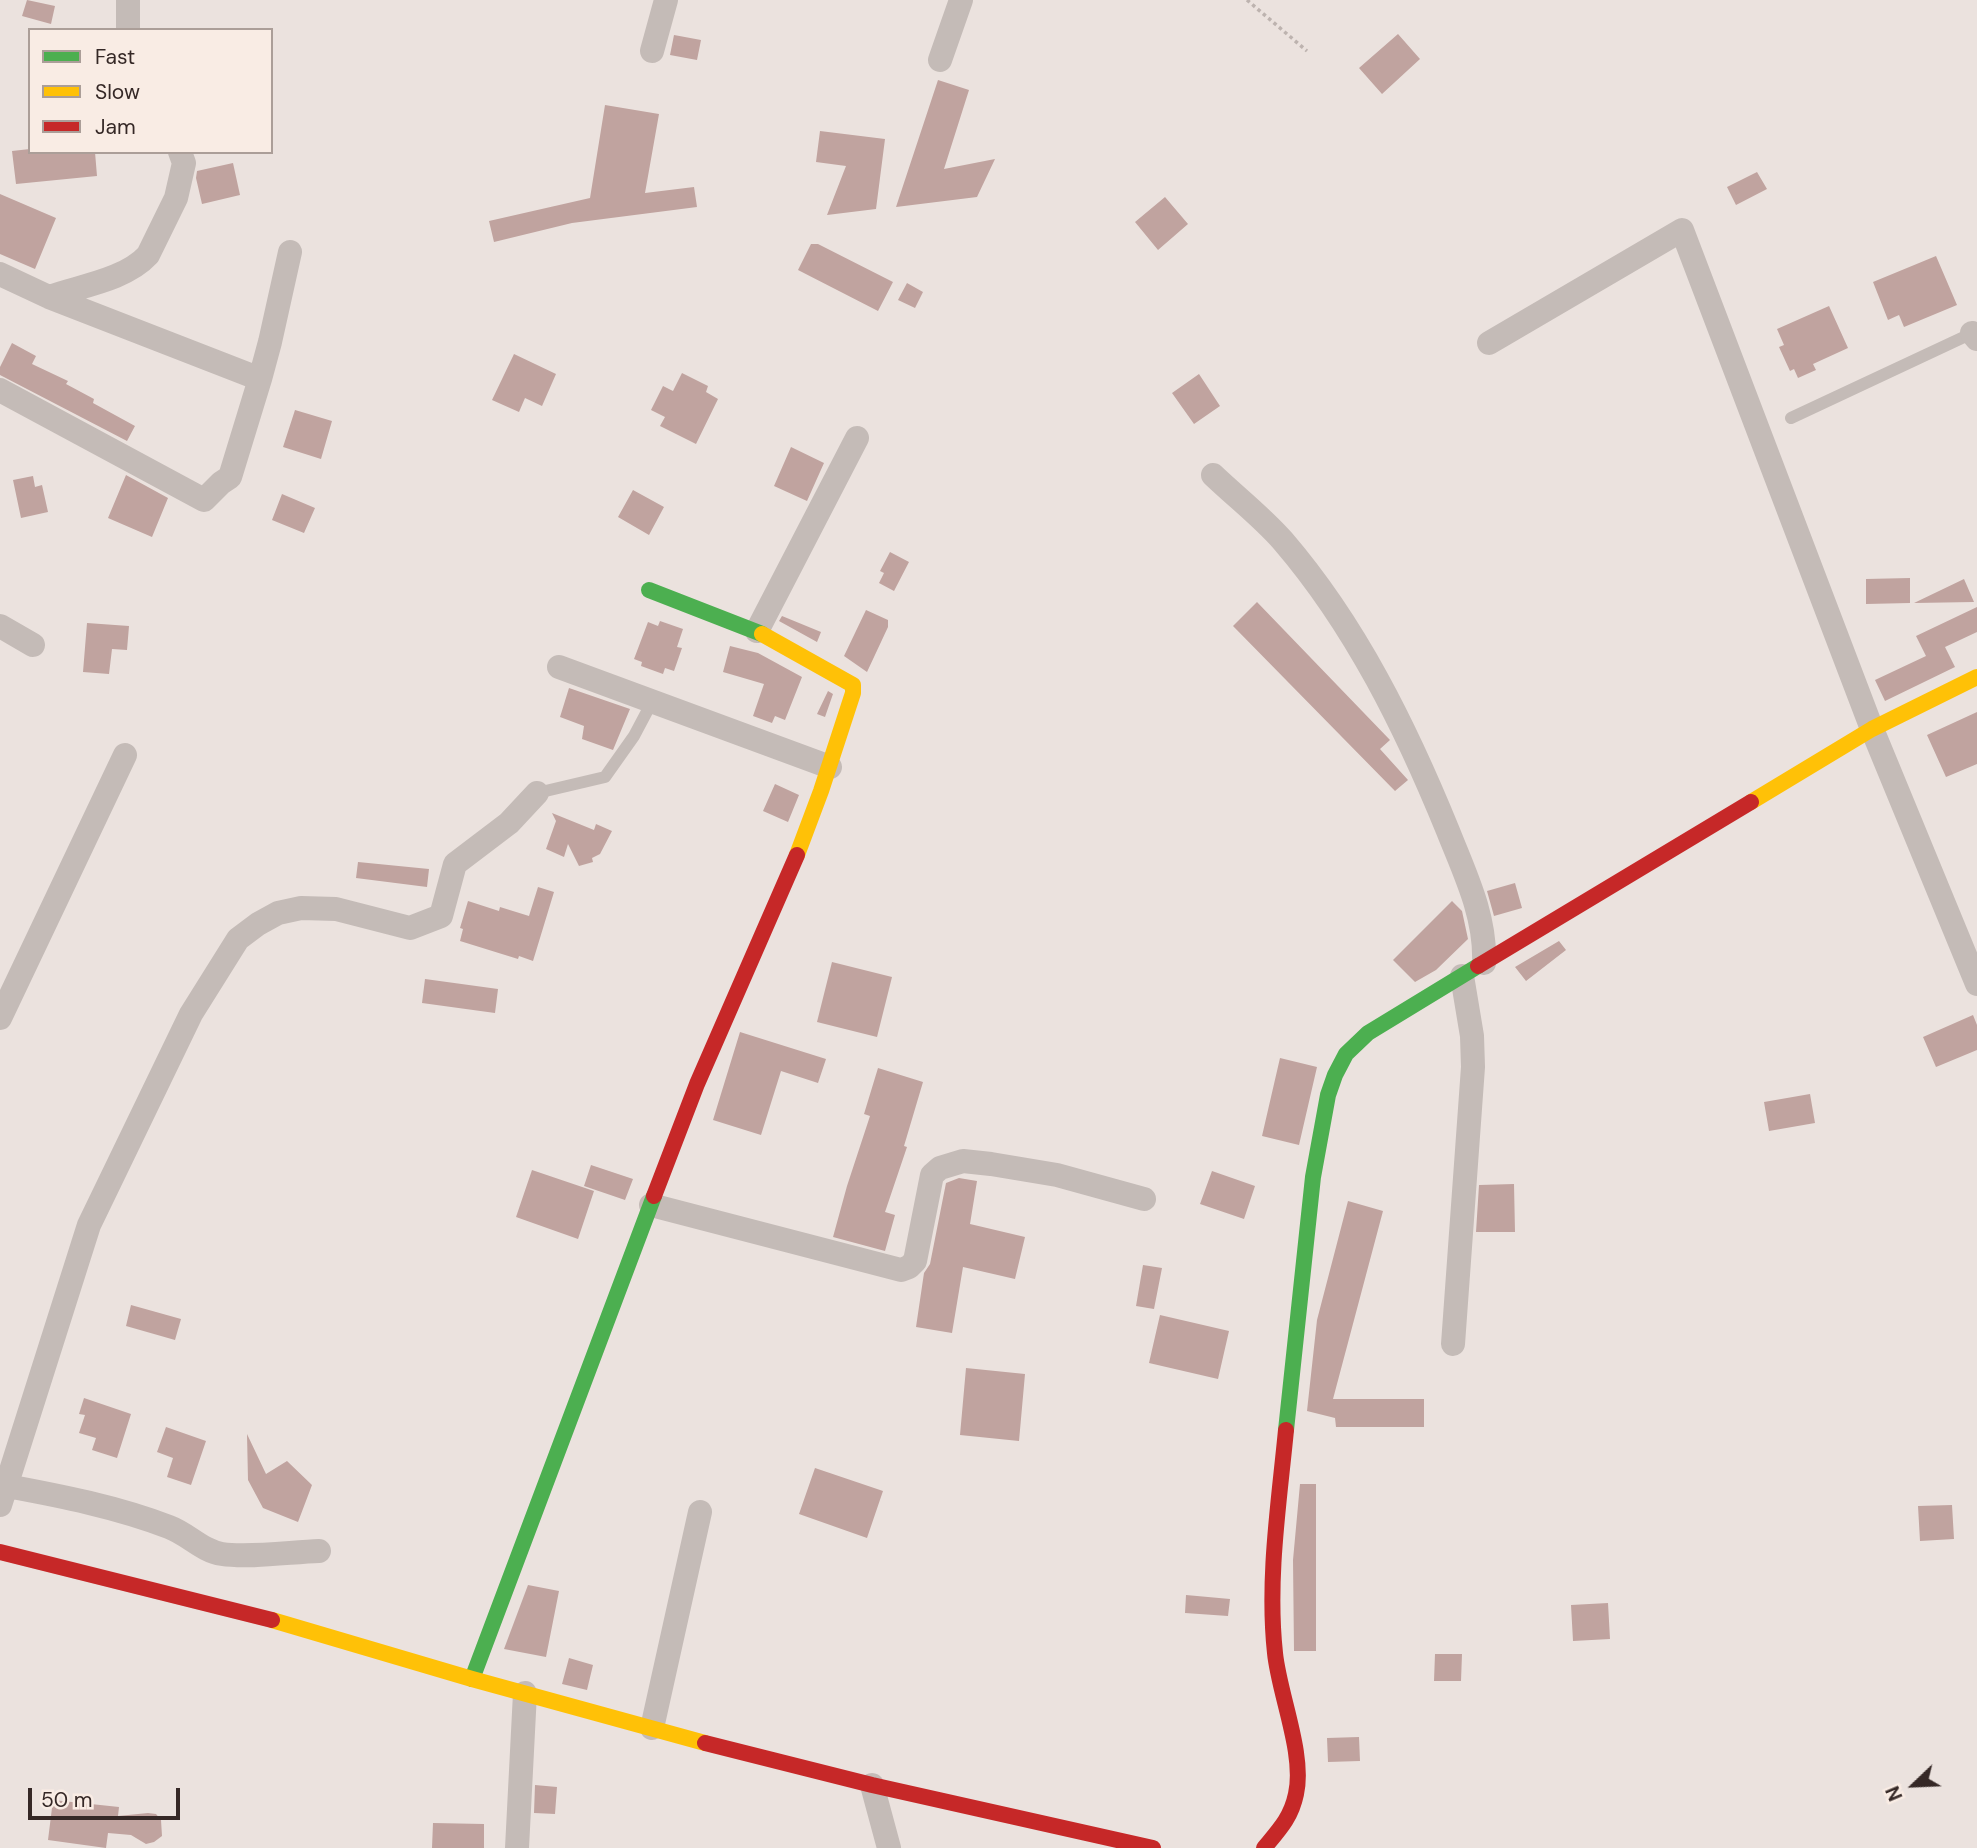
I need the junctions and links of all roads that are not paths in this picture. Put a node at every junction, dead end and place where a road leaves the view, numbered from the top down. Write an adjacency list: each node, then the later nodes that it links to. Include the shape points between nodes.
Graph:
1 (128, 0): 4 (street)
2 (666, 0): 5 (street)
3 (961, 0): 6 (street)
4 (128, 28)
5 (652, 51)
6 (940, 60)
7 (181, 154): 10 (street, via 184,163 176,198 148,255 117,274)
8 (290, 252): 13 (street)
9 (0, 274): 10 (street)
10 (49, 297): 13 (street)
11 (1975, 334): 15 (lane)
12 (1489, 343): 25 (street, via 1682,230)
13 (260, 379): 14 (street, via 230,477 204,500)
14 (0, 390)
15 (1791, 418)
16 (857, 438): 20 (street)
17 (1213, 475): 29 (street, via 1304,567 1350,633 1381,689 1412,747 1475,898 1483,928)
18 (649, 590): 20 (street)
19 (0, 626): 21 (street)
20 (757, 631): 27 (street, via 853,685)
21 (33, 645)
22 (559, 667): 24 (street)
23 (1977, 677): 25 (street)
24 (652, 702): 27 (street); 28 (lane, via 605,777)
25 (1872, 729): 29 (street); 31 (street)
26 (125, 755): 32 (street)
27 (830, 767): 34 (street)
28 (537, 793): 36 (street, via 509,822 455,864 441,916 410,928 336,909 301,908 278,913 238,939 191,1014 89,1225)
29 (1483, 963): 30 (street)
30 (1462, 976): 35 (street, via 1473,1067); 47 (street, via 1356,1042 1335,1075 1326,1107 1312,1177 1274,1559 1275,1654 1296,1753 1297,1792 1287,1820)
31 (1977, 985)
32 (0, 1017)
33 (1144, 1199): 34 (street, via 1057,1175 963,1161 949,1164 932,1175 915,1261 901,1270)
34 (651, 1205): 40 (street)
35 (1453, 1345)
36 (3, 1495): 38 (street, via 75,1499 171,1527 222,1554)
37 (701, 1512): 42 (street)
38 (319, 1551)
39 (0, 1552): 40 (street, via 281,1622)
40 (472, 1679): 41 (street)
41 (525, 1693): 42 (street); 44 (street)
42 (652, 1728): 43 (street)
43 (872, 1785): 45 (street); 46 (street)
44 (517, 1848)
45 (889, 1848)
46 (1153, 1848)
47 (1264, 1848)

